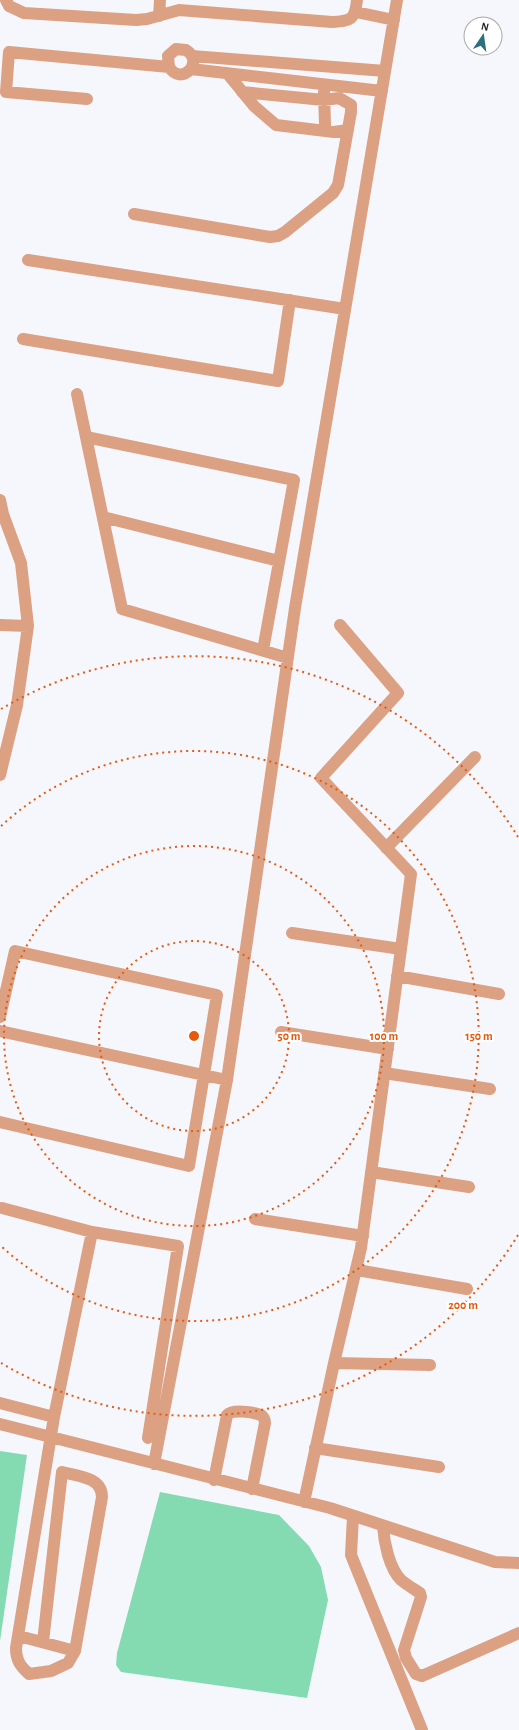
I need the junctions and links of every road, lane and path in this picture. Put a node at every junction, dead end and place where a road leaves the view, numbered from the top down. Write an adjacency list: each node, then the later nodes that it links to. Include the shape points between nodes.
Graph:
1 (6, 0): 6 (street, via 9,6 24,13 136,20)
2 (160, 0): 6 (street)
3 (357, 0): 5 (street)
4 (397, 0): 7 (street)
5 (356, 12): 6 (street, via 348,20 332,22 179,10); 7 (street)
6 (159, 16)
7 (394, 20): 11 (street)
8 (192, 56): 9 (street, via 186,50 176,49 168,56); 10 (street); 11 (street)
9 (169, 67): 10 (street, via 176,74 187,73); 16 (street, via 9,52 6,92)
10 (191, 69): 12 (street)
11 (385, 71): 14 (street)
12 (227, 73): 13 (street); 15 (street)
13 (324, 84): 14 (street); 17 (street)
14 (382, 90): 23 (street)
15 (242, 92): 17 (street); 18 (street, via 276,125)
16 (87, 100)
17 (324, 100): 18 (street); 19 (street, via 338,98 351,105)
18 (323, 130): 19 (street)
19 (348, 130): 20 (street, via 336,189 278,236 260,236)
20 (134, 214)
21 (28, 260): 22 (street)
22 (290, 300): 23 (street); 24 (street, via 278,381)
23 (345, 309): 35 (street)
24 (23, 340)
25 (77, 394): 26 (street)
26 (86, 437): 29 (street); 30 (street, via 294,480)
27 (0, 500): 28 (street)
28 (2, 514): 33 (street, via 21,563)
29 (103, 517): 30 (street); 34 (street, via 122,609)
30 (279, 561): 34 (street)
31 (0, 625): 33 (street)
32 (340, 625): 38 (street, via 398,693 321,778)
33 (28, 626): 37 (street, via 17,704)
34 (263, 650): 35 (street)
35 (288, 658): 49 (street)
36 (476, 757): 38 (street)
37 (0, 775)
38 (386, 848): 40 (street, via 411,874)
39 (292, 933): 40 (street)
40 (401, 949): 41 (street)
41 (398, 976): 42 (street); 46 (street)
42 (499, 994)
43 (0, 1017): 48 (street, via 15,951 217,995)
44 (0, 1031): 48 (street)
45 (281, 1032): 46 (street)
46 (388, 1049): 47 (street)
47 (384, 1073): 50 (street); 52 (street)
48 (203, 1075): 49 (street); 51 (street, via 189,1166)
49 (226, 1080): 68 (street)
50 (490, 1089)
51 (0, 1122)
52 (371, 1172): 53 (street); 57 (street)
53 (469, 1187)
54 (1, 1210): 56 (street)
55 (255, 1219): 57 (street)
56 (92, 1232): 63 (street); 66 (street, via 178,1246)
57 (363, 1236): 58 (street)
58 (357, 1270): 59 (street); 60 (street)
59 (468, 1289)
60 (334, 1363): 61 (street); 67 (street)
61 (430, 1365)
62 (0, 1402): 63 (street)
63 (54, 1417): 65 (street)
64 (0, 1424): 65 (street)
65 (50, 1438): 68 (street); 70 (street)
66 (148, 1438)
67 (315, 1448): 69 (street); 74 (street)
68 (154, 1464): 72 (street)
69 (439, 1467)
70 (45, 1468): 71 (street); 79 (street)
71 (62, 1472): 80 (street); 81 (street, via 95,1481 102,1490)
72 (214, 1480): 73 (street); 73 (street, via 227,1415 237,1411 261,1415 265,1423)
73 (252, 1489): 74 (street)
74 (304, 1502): 75 (street)
75 (352, 1516): 76 (street); 82 (street, via 351,1555)
76 (383, 1526): 77 (street, via 495,1562); 78 (street, via 384,1542 394,1570 401,1580 420,1593 421,1597 404,1650 416,1674 422,1676)
77 (519, 1563)
78 (519, 1632)
79 (19, 1636): 80 (street); 81 (street, via 16,1657 29,1674 51,1671 68,1663)
80 (43, 1642): 81 (street)
81 (75, 1652)
82 (422, 1730)

